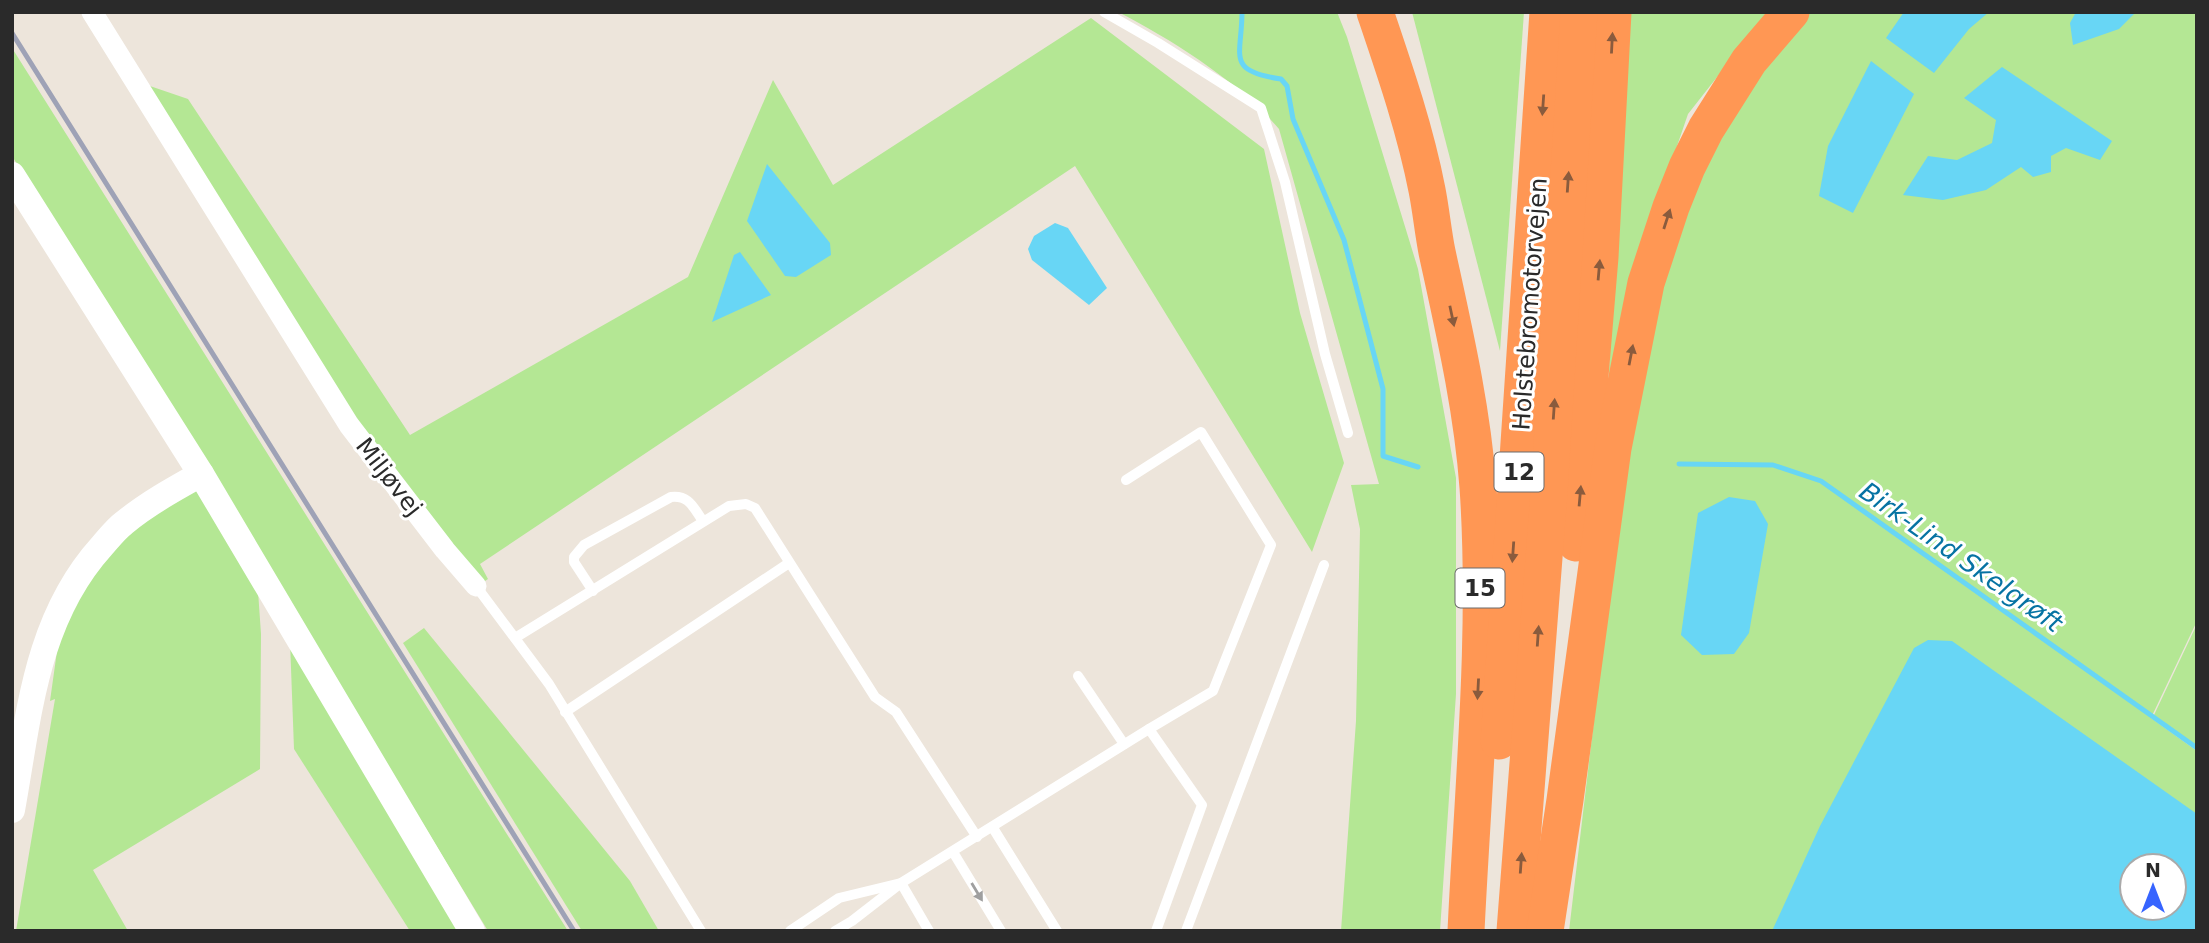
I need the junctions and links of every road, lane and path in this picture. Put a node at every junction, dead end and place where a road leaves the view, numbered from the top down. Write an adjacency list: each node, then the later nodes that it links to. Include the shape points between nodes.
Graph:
1 (92, 12): 17 (street, Miljøvej, via 349,425)
2 (1104, 12): 11 (lane, via 1261,108 1285,182)
3 (1358, 12): 10 (highway, via 1391,99)
4 (1375, 12): 10 (highway, 15, via 1402,90)
5 (1548, 12): 39 (highway, Holstebromotorvejen / 12, one-way to 39)
6 (1579, 12): 40 (highway, Holstebromotorvejen / 12, one-way to 6)
7 (1614, 12): 41 (highway, one-way to 7, via 1600,257)
8 (1791, 12): 41 (highway, one-way to 8, via 1613,448 1646,284 1671,207 1706,129 1749,61)
9 (12, 175): 12 (street)
10 (1437, 250): 38 (highway, 15, one-way to 38, via 1460,356 1478,486 1479,676)
11 (1348, 433)
12 (201, 474): 24 (street, via 122,524 64,598 43,649); 29 (street)
13 (1126, 480): 22 (lane, via 1201,432 1271,545 1213,691)
14 (703, 521): 15 (lane, via 729,506 755,508); 18 (lane); 18 (lane, via 688,500 671,497 584,545 574,562)
15 (789, 563): 21 (lane); 26 (lane, via 874,697 896,712)
16 (1324, 565): 37 (lane)
17 (476, 586): 19 (lane, Miljøvej)
18 (593, 592): 19 (lane)
19 (515, 639): 21 (lane, Miljøvej)
20 (1078, 676): 23 (lane)
21 (565, 712): 30 (lane, Miljøvej)
22 (1149, 729): 23 (lane); 36 (lane, via 1202,805)
23 (1124, 744): 25 (lane)
24 (12, 810)
25 (993, 828): 26 (lane); 35 (lane)
26 (977, 837): 27 (lane)
27 (953, 852): 28 (lane); 34 (lane, one-way to 34)
28 (901, 883): 31 (lane, via 839,898); 32 (lane); 33 (lane)
29 (472, 931)
30 (701, 931)
31 (790, 931)
32 (835, 931)
33 (929, 931)
34 (1001, 931)
35 (1057, 931)
36 (1156, 931)
37 (1186, 931)
38 (1466, 931)
39 (1484, 931)
40 (1516, 931)
41 (1544, 931)

